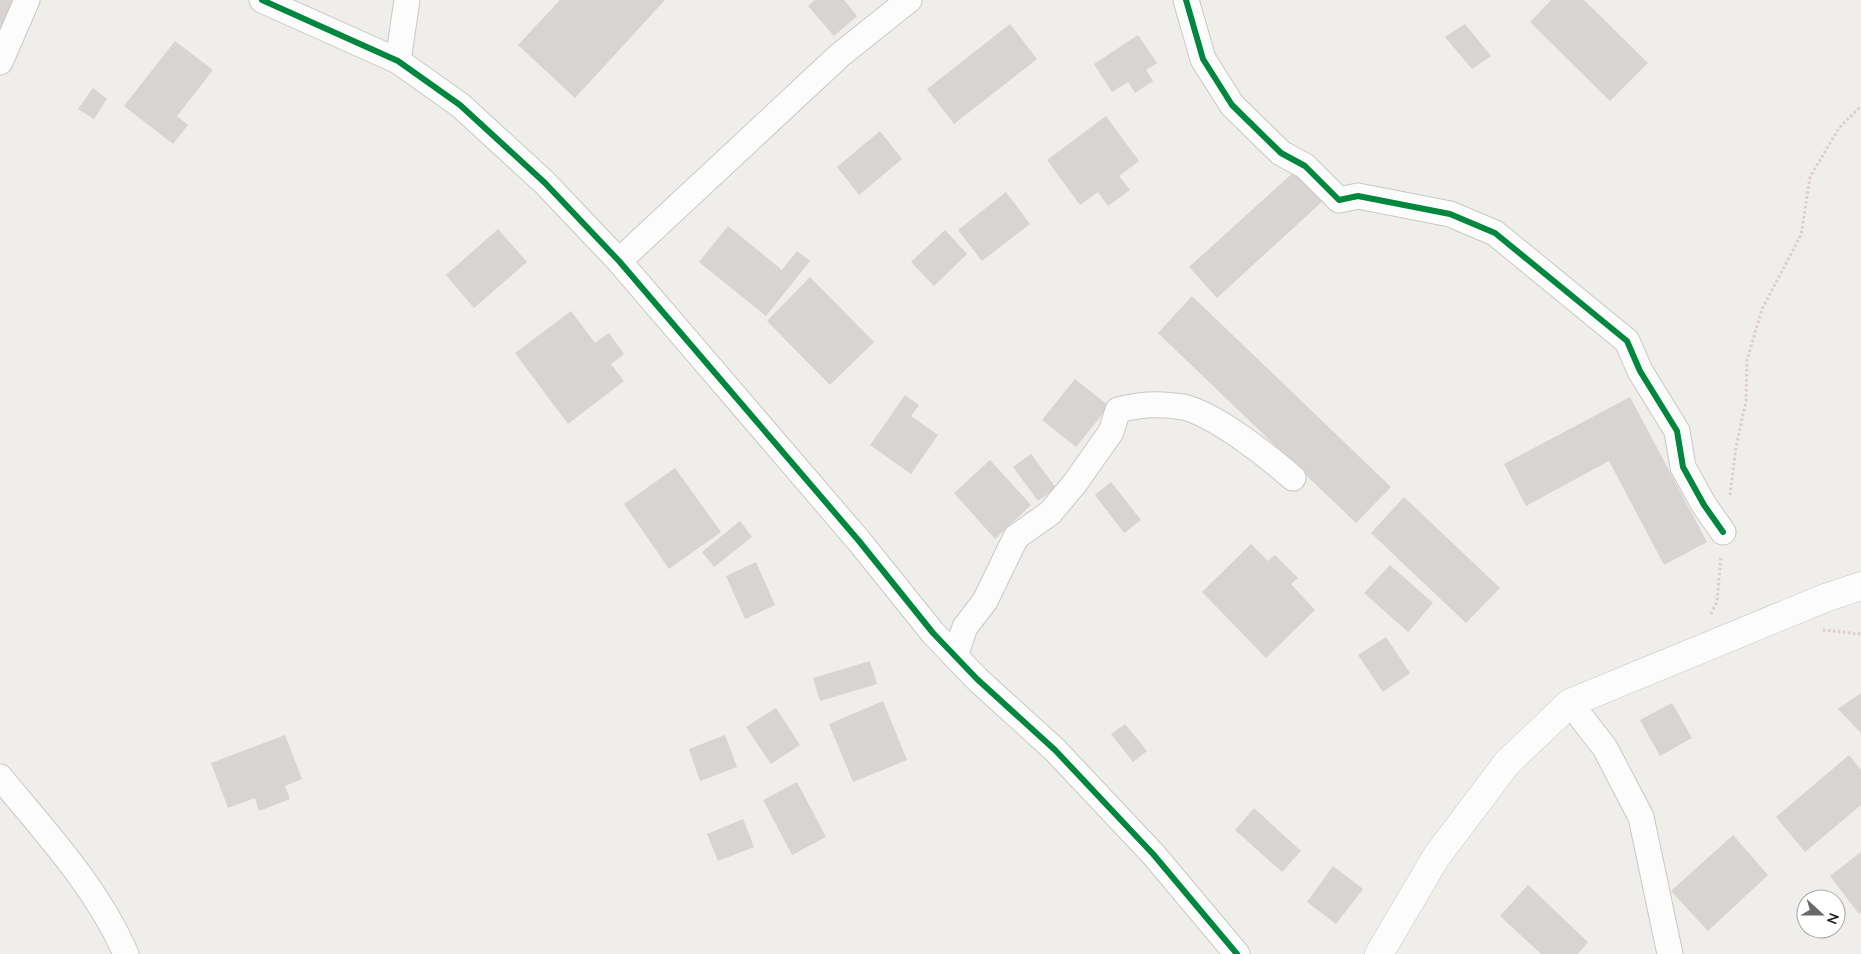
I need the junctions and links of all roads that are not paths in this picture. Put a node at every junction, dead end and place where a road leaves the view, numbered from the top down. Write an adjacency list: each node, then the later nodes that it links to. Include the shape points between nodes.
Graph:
1 (27, 0): 6 (street)
2 (262, 0): 7 (street)
3 (407, 0): 7 (street)
4 (909, 0): 8 (street, via 840,55)
5 (1186, 0): 10 (street, via 1203,59 1232,105 1281,153 1305,166 1340,200 1358,196 1450,214 1495,233 1627,341 1640,371 1677,431 1683,468)
6 (0, 62)
7 (398, 62): 8 (street, via 460,105)
8 (619, 260): 12 (street)
9 (1293, 478): 12 (street, via 1261,451 1186,408 1160,404 1118,410 1111,432 1075,483 1050,513 1016,537 985,601 965,627)
10 (1723, 532)
11 (1861, 586): 13 (street)
12 (955, 656): 16 (street, via 1055,750 1152,854)
13 (1570, 703): 17 (street, via 1507,763 1436,857); 18 (street, via 1605,748 1642,817)
14 (0, 777): 15 (street, via 91,889)
15 (126, 954)
16 (1237, 954)
17 (1379, 954)
18 (1670, 954)

